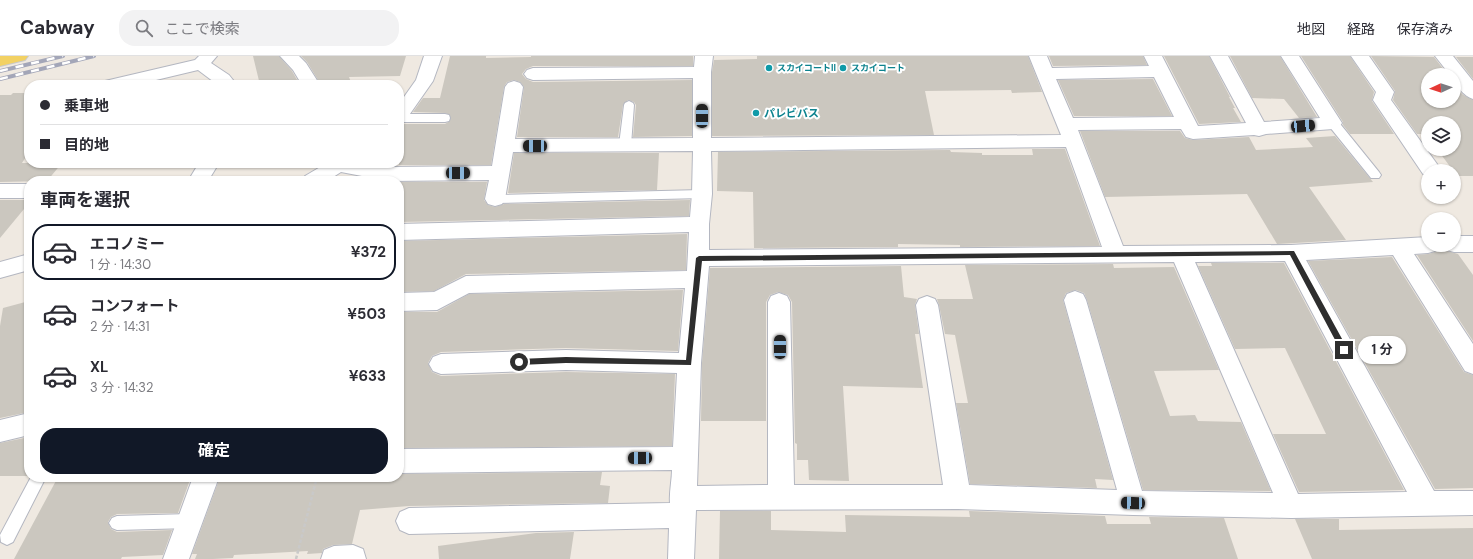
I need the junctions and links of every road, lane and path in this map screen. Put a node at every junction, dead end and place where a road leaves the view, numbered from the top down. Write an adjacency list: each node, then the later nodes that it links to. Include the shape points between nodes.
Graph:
1 (19, 56): 11 (main road)
2 (289, 56): 18 (street)
3 (433, 56): 22 (street, via 424,81)
4 (1038, 56): 15 (street)
5 (1153, 56): 13 (street)
6 (1219, 56): 27 (street)
7 (1290, 56): 26 (street)
8 (1360, 56): 32 (street, via 1385,92 1382,100)
9 (1444, 56): 20 (street)
10 (204, 60): 16 (street); 17 (street)
11 (0, 61)
12 (703, 64): 14 (street); 29 (street)
13 (1162, 71): 15 (street); 25 (street)
14 (533, 74)
15 (1045, 74): 28 (street)
16 (130, 80)
17 (224, 80)
18 (308, 80)
19 (514, 87): 31 (street)
20 (1473, 93)
21 (629, 105): 30 (lane)
22 (404, 110)
23 (404, 117): 24 (lane)
24 (445, 118)
25 (1186, 123): 27 (street, via 1193,134); 28 (street)
26 (1333, 123): 27 (street); 35 (lane)
27 (1259, 130)
28 (1069, 132): 29 (street); 51 (street)
29 (702, 144): 30 (street); 41 (street)
30 (625, 145): 31 (street)
31 (505, 146): 34 (street)
32 (1427, 164)
33 (336, 168): 36 (street); 37 (street)
34 (500, 173): 38 (street); 42 (street)
35 (1375, 175)
36 (321, 176)
37 (381, 176)
38 (404, 176)
39 (0, 191): 40 (street)
40 (24, 191)
41 (702, 194): 42 (lane); 43 (street)
42 (494, 199)
43 (699, 224): 44 (street); 53 (street)
44 (404, 232)
45 (1461, 244): 46 (street)
46 (1473, 244)
47 (1421, 245): 48 (street)
48 (1398, 246): 49 (street); 61 (street)
49 (1292, 253): 50 (street); 73 (street)
50 (1181, 254): 51 (street); 75 (street)
51 (1116, 255): 53 (street)
52 (24, 263): 54 (street)
53 (698, 269): 56 (street, via 466,285 437,301); 59 (street)
54 (0, 270)
55 (1075, 300): 71 (street)
56 (404, 302)
57 (779, 302): 69 (street)
58 (927, 305): 70 (street)
59 (689, 363): 60 (street, via 566,360); 64 (street)
60 (442, 364)
61 (1473, 364)
62 (24, 425): 63 (street)
63 (0, 431)
64 (685, 458): 65 (street); 74 (street)
65 (404, 462)
66 (36, 482): 79 (lane)
67 (204, 482): 76 (street)
68 (316, 482): 81 (path)
69 (781, 497): 70 (street); 74 (street)
70 (958, 497): 71 (street)
71 (1133, 503): 75 (street)
72 (1473, 503): 73 (street)
73 (1427, 504): 75 (street)
74 (682, 506): 77 (street); 84 (street)
75 (1291, 506)
76 (190, 521): 78 (lane); 80 (street)
77 (409, 521)
78 (117, 523)
79 (7, 536)
80 (176, 559)
81 (296, 559)
82 (334, 559): 83 (street)
83 (353, 559)
84 (681, 559)

